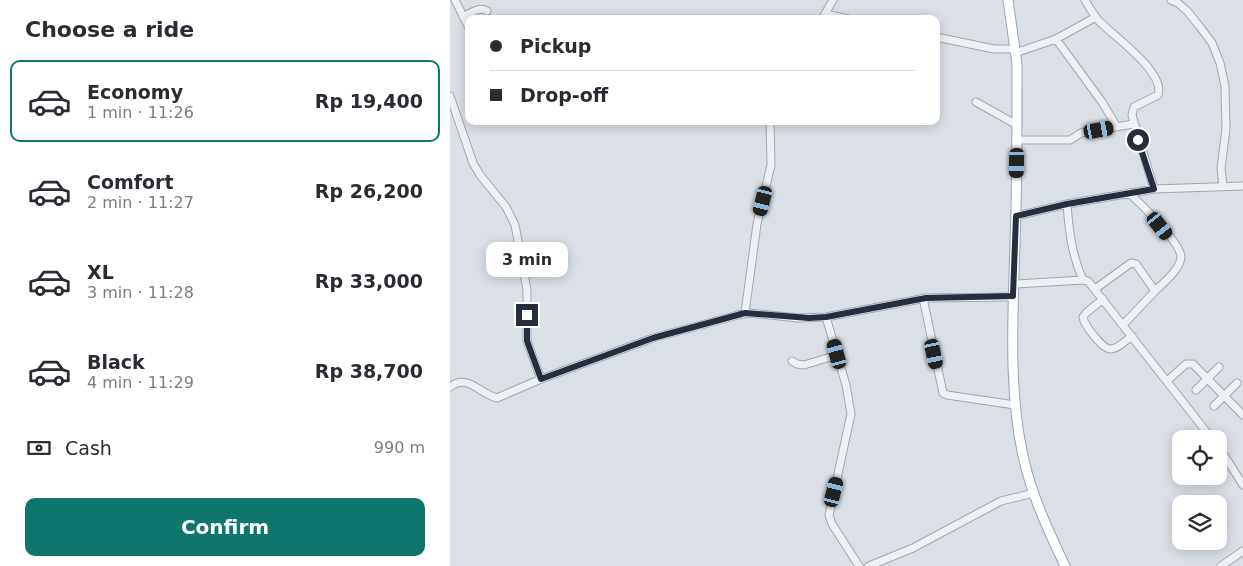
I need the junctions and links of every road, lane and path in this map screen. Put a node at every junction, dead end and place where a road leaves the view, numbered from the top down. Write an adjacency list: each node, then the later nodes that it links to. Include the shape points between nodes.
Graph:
1 (455, 0): 9 (street)
2 (833, 0): 8 (street)
3 (1008, 0): 14 (main road)
4 (1085, 0): 10 (street)
5 (1171, 0): 23 (street, via 1188,12 1200,27 1220,63 1226,129 1221,168)
6 (487, 11): 7 (street, via 483,8)
7 (467, 15)
8 (825, 15)
9 (463, 17): 11 (street)
10 (1096, 17): 13 (street); 17 (street, via 1135,53 1158,82 1156,96 1133,109)
11 (465, 21)
12 (940, 38): 14 (street)
13 (1056, 39): 14 (street); 20 (street, via 1102,102)
14 (1015, 51): 19 (main road)
15 (450, 96): 42 (street, via 473,163 510,213 515,226 527,290 527,341)
16 (976, 102): 19 (street)
17 (1133, 124): 20 (street); 24 (street)
18 (770, 125): 35 (street, via 771,165 757,224)
19 (1017, 125): 21 (main road)
20 (1116, 127): 21 (street, via 1081,133 1070,140)
21 (1017, 140): 27 (main road)
22 (1243, 186): 23 (street)
23 (1223, 187): 24 (street)
24 (1154, 189): 25 (street)
25 (1129, 193): 26 (street); 31 (street, via 1181,254 1175,270)
26 (1067, 204): 27 (street); 28 (street, via 1072,246)
27 (1016, 216): 29 (main road)
28 (1083, 280): 29 (street); 30 (street)
29 (1014, 284): 32 (main road)
30 (1095, 289): 31 (street, via 1134,263); 34 (street)
31 (1155, 292): 37 (street)
32 (1013, 296): 33 (street); 49 (main road)
33 (923, 298): 36 (street); 49 (street, via 943,393)
34 (1103, 299): 37 (street); 38 (street, via 1083,317 1085,324 1109,349)
35 (745, 313): 36 (street); 42 (street, via 660,336)
36 (826, 317): 39 (street)
37 (1123, 325): 38 (street)
38 (1132, 336): 44 (street)
39 (837, 354): 40 (street, via 804,365); 57 (street, via 851,414 829,515)
40 (792, 360)
41 (1219, 366): 43 (street)
42 (541, 379): 46 (street, via 497,398 463,381)
43 (1207, 379): 44 (street, via 1188,363); 47 (street); 48 (street)
44 (1167, 381): 52 (street)
45 (1237, 383): 48 (street)
46 (450, 387)
47 (1196, 390)
48 (1224, 395): 50 (street); 51 (street)
49 (1015, 405): 55 (main road, via 1024,461)
50 (1214, 406)
51 (1243, 415)
52 (1205, 430)
53 (1227, 460): 54 (street)
54 (1243, 485)
55 (1034, 493): 58 (street, via 1000,501 913,548); 59 (main road)
56 (1243, 551): 60 (street)
57 (859, 566)
58 (869, 566)
59 (1065, 566)
60 (1221, 566)

